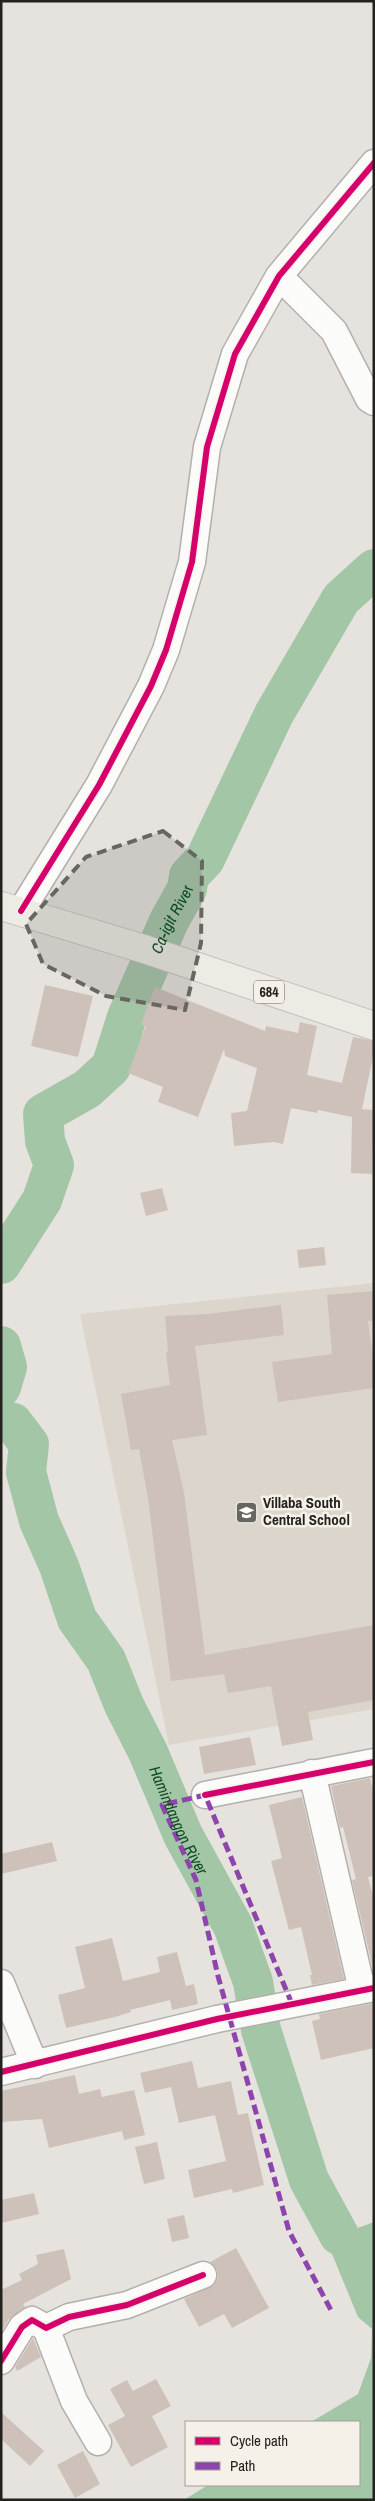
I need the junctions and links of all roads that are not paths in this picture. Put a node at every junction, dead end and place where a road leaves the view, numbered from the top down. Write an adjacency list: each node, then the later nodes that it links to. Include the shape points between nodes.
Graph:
1 (374, 164): 2 (street)
2 (279, 276): 3 (street, via 334,331 369,399); 4 (street, via 235,354 207,447 192,562 166,650 151,686 99,785)
3 (374, 402)
4 (11, 909): 5 (main road, 684)
5 (374, 1026)
6 (374, 1762): 7 (street)
7 (312, 1773): 8 (street); 10 (street)
8 (205, 1796)
9 (1, 1983): 11 (street)
10 (368, 1989): 11 (street, via 217,2019)
11 (35, 2065): 12 (street)
12 (1, 2072)
13 (203, 2275): 14 (street, via 127,2305 69,2317)
14 (46, 2328): 15 (street, via 32,2320 22,2327); 16 (street, via 74,2401)
15 (1, 2361)
16 (98, 2442)

